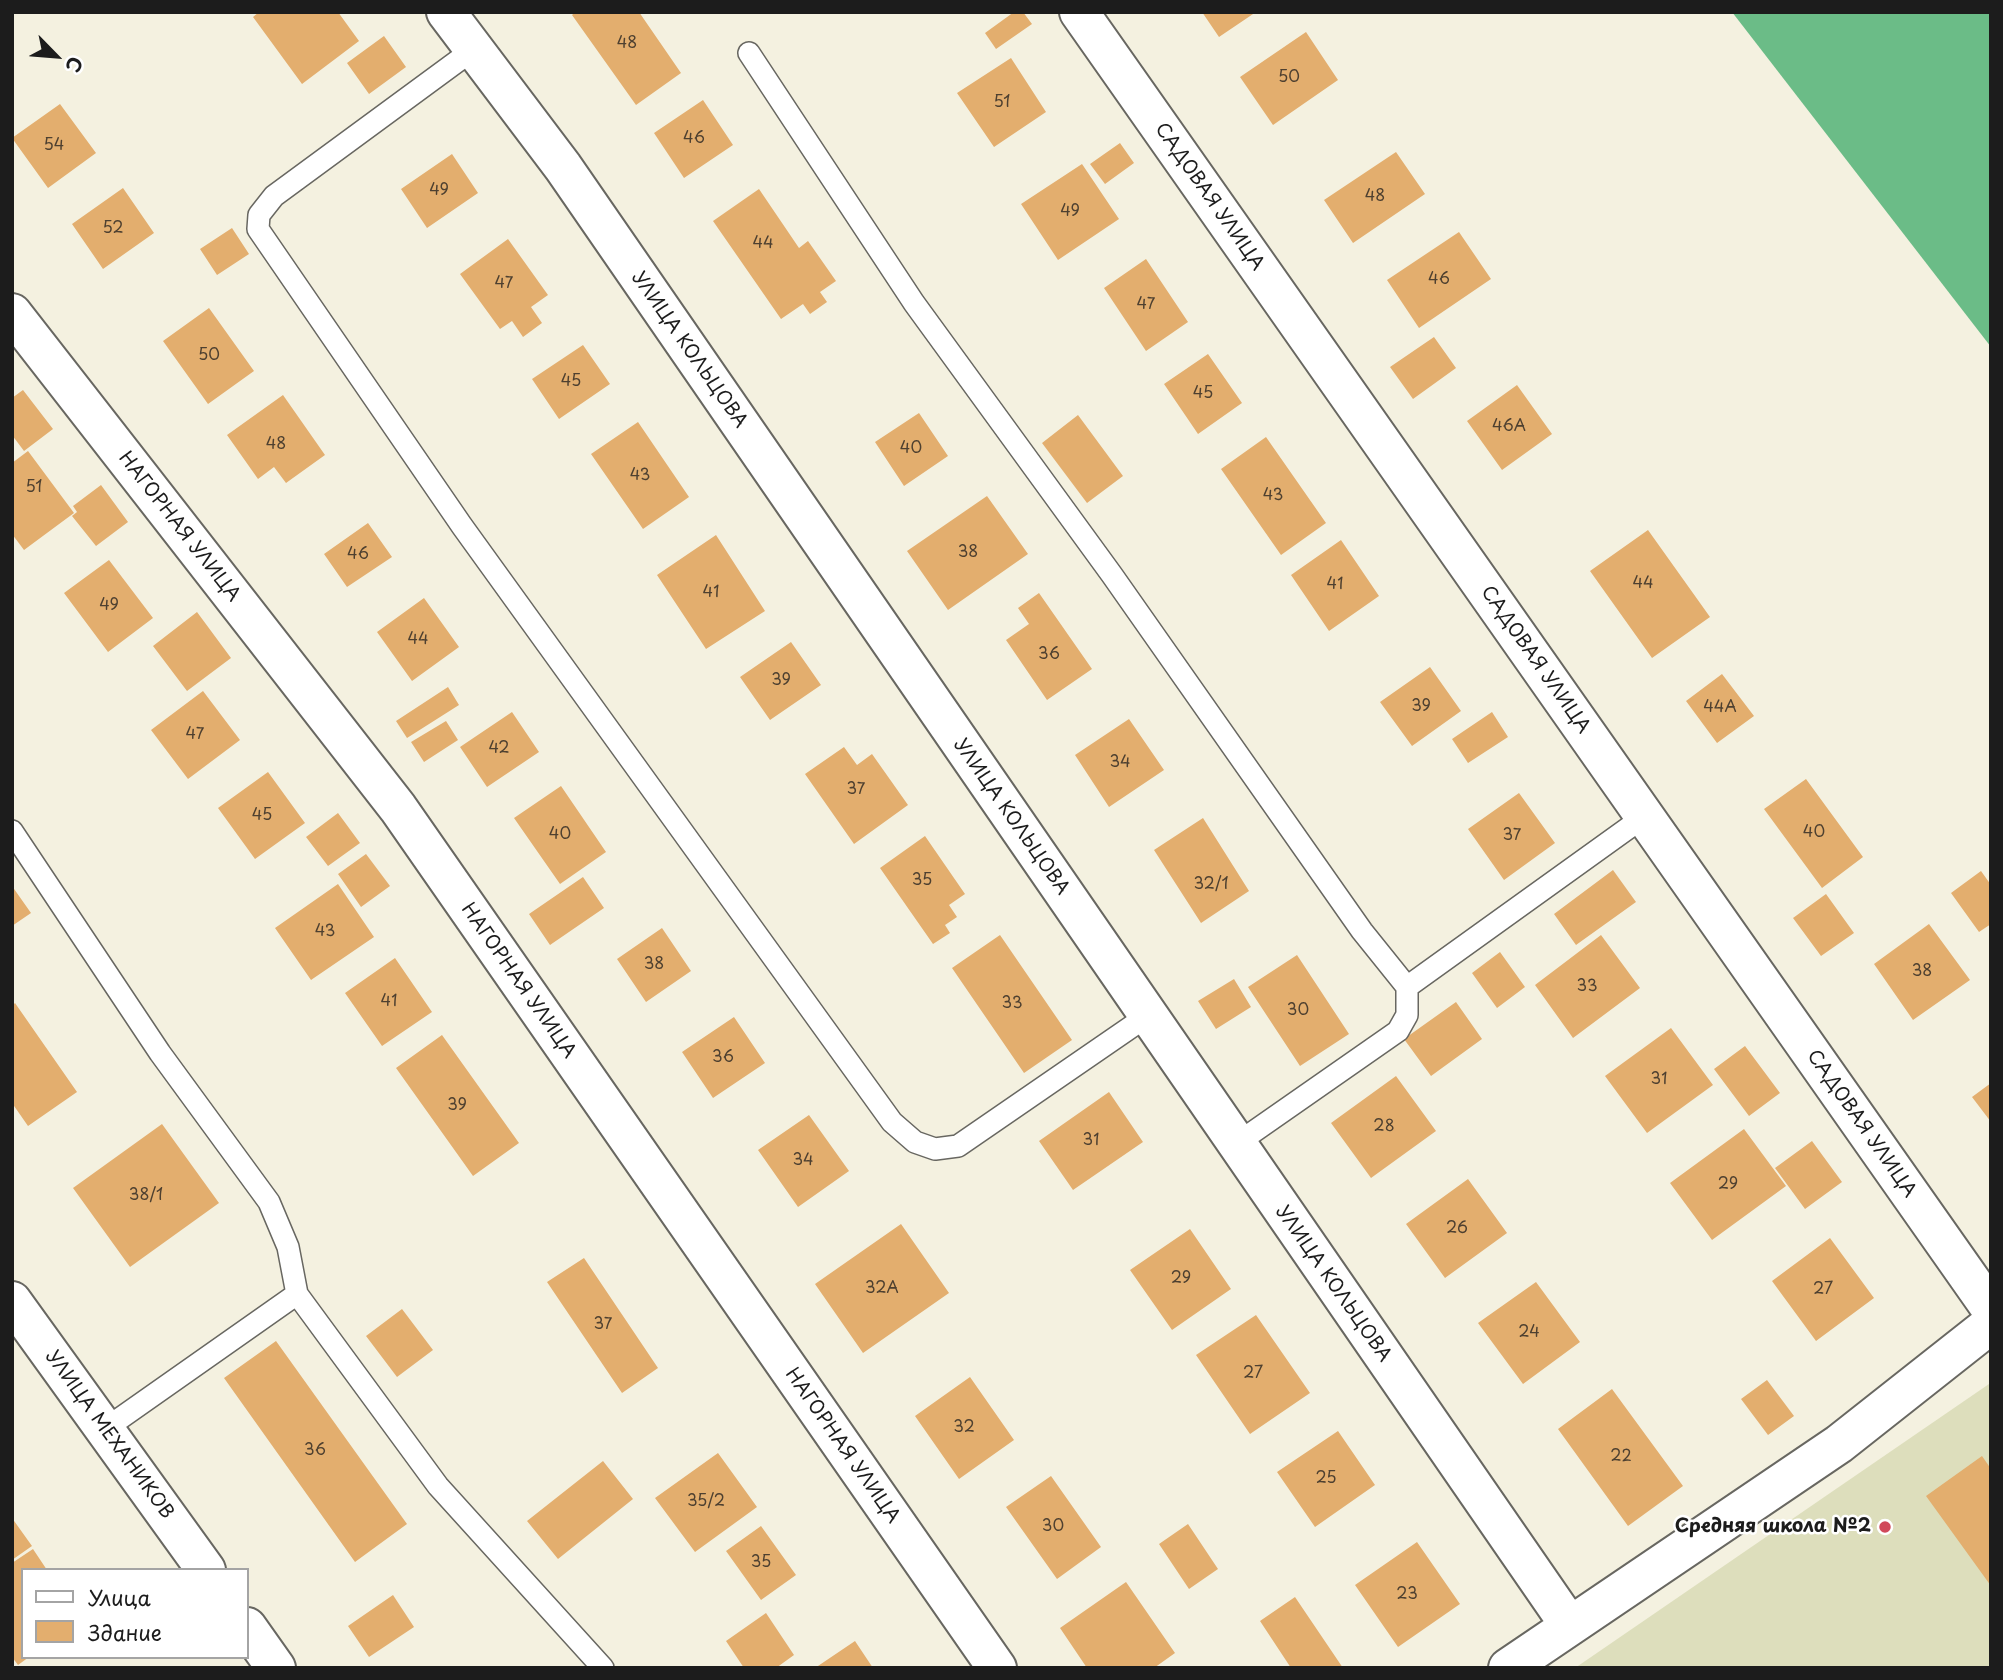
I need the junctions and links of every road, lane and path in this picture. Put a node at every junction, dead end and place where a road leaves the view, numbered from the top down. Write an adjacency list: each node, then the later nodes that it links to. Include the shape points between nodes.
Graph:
1 (446, 12): 3 (street, УЛИЦА КОЛЬЦОВА)
2 (1079, 12): 6 (street, САДОВАЯ УЛИЦА)
3 (474, 50): 9 (street, УЛИЦА КОЛЬЦОВА, via 564,167); 9 (lane, via 274,196 260,215 258,229 462,526 892,1122 915,1142 935,1149 958,1146)
4 (749, 52): 8 (lane, via 914,303 1362,931)
5 (12, 313): 21 (street, НАГОРНАЯ УЛИЦА, via 397,808)
6 (1645, 816): 8 (lane); 13 (street, САДОВАЯ УЛИЦА)
7 (12, 831): 11 (lane, via 160,1053 269,1202 288,1247)
8 (1407, 987): 10 (lane, via 1406,1015 1398,1031)
9 (1147, 1016): 10 (street, УЛИЦА КОЛЬЦОВА)
10 (1236, 1144): 17 (street, УЛИЦА КОЛЬЦОВА)
11 (297, 1294): 15 (lane); 20 (lane, via 438,1486)
12 (12, 1301): 15 (street, УЛИЦА МЕХАНИКОВ)
13 (1991, 1308)
14 (1991, 1324): 17 (street, via 1839,1444)
15 (105, 1429): 16 (street, УЛИЦА МЕХАНИКОВ)
16 (205, 1568)
17 (1570, 1626): 22 (street)
18 (248, 1628): 19 (street)
19 (276, 1668)
20 (603, 1668)
21 (997, 1668)
22 (1508, 1668)

